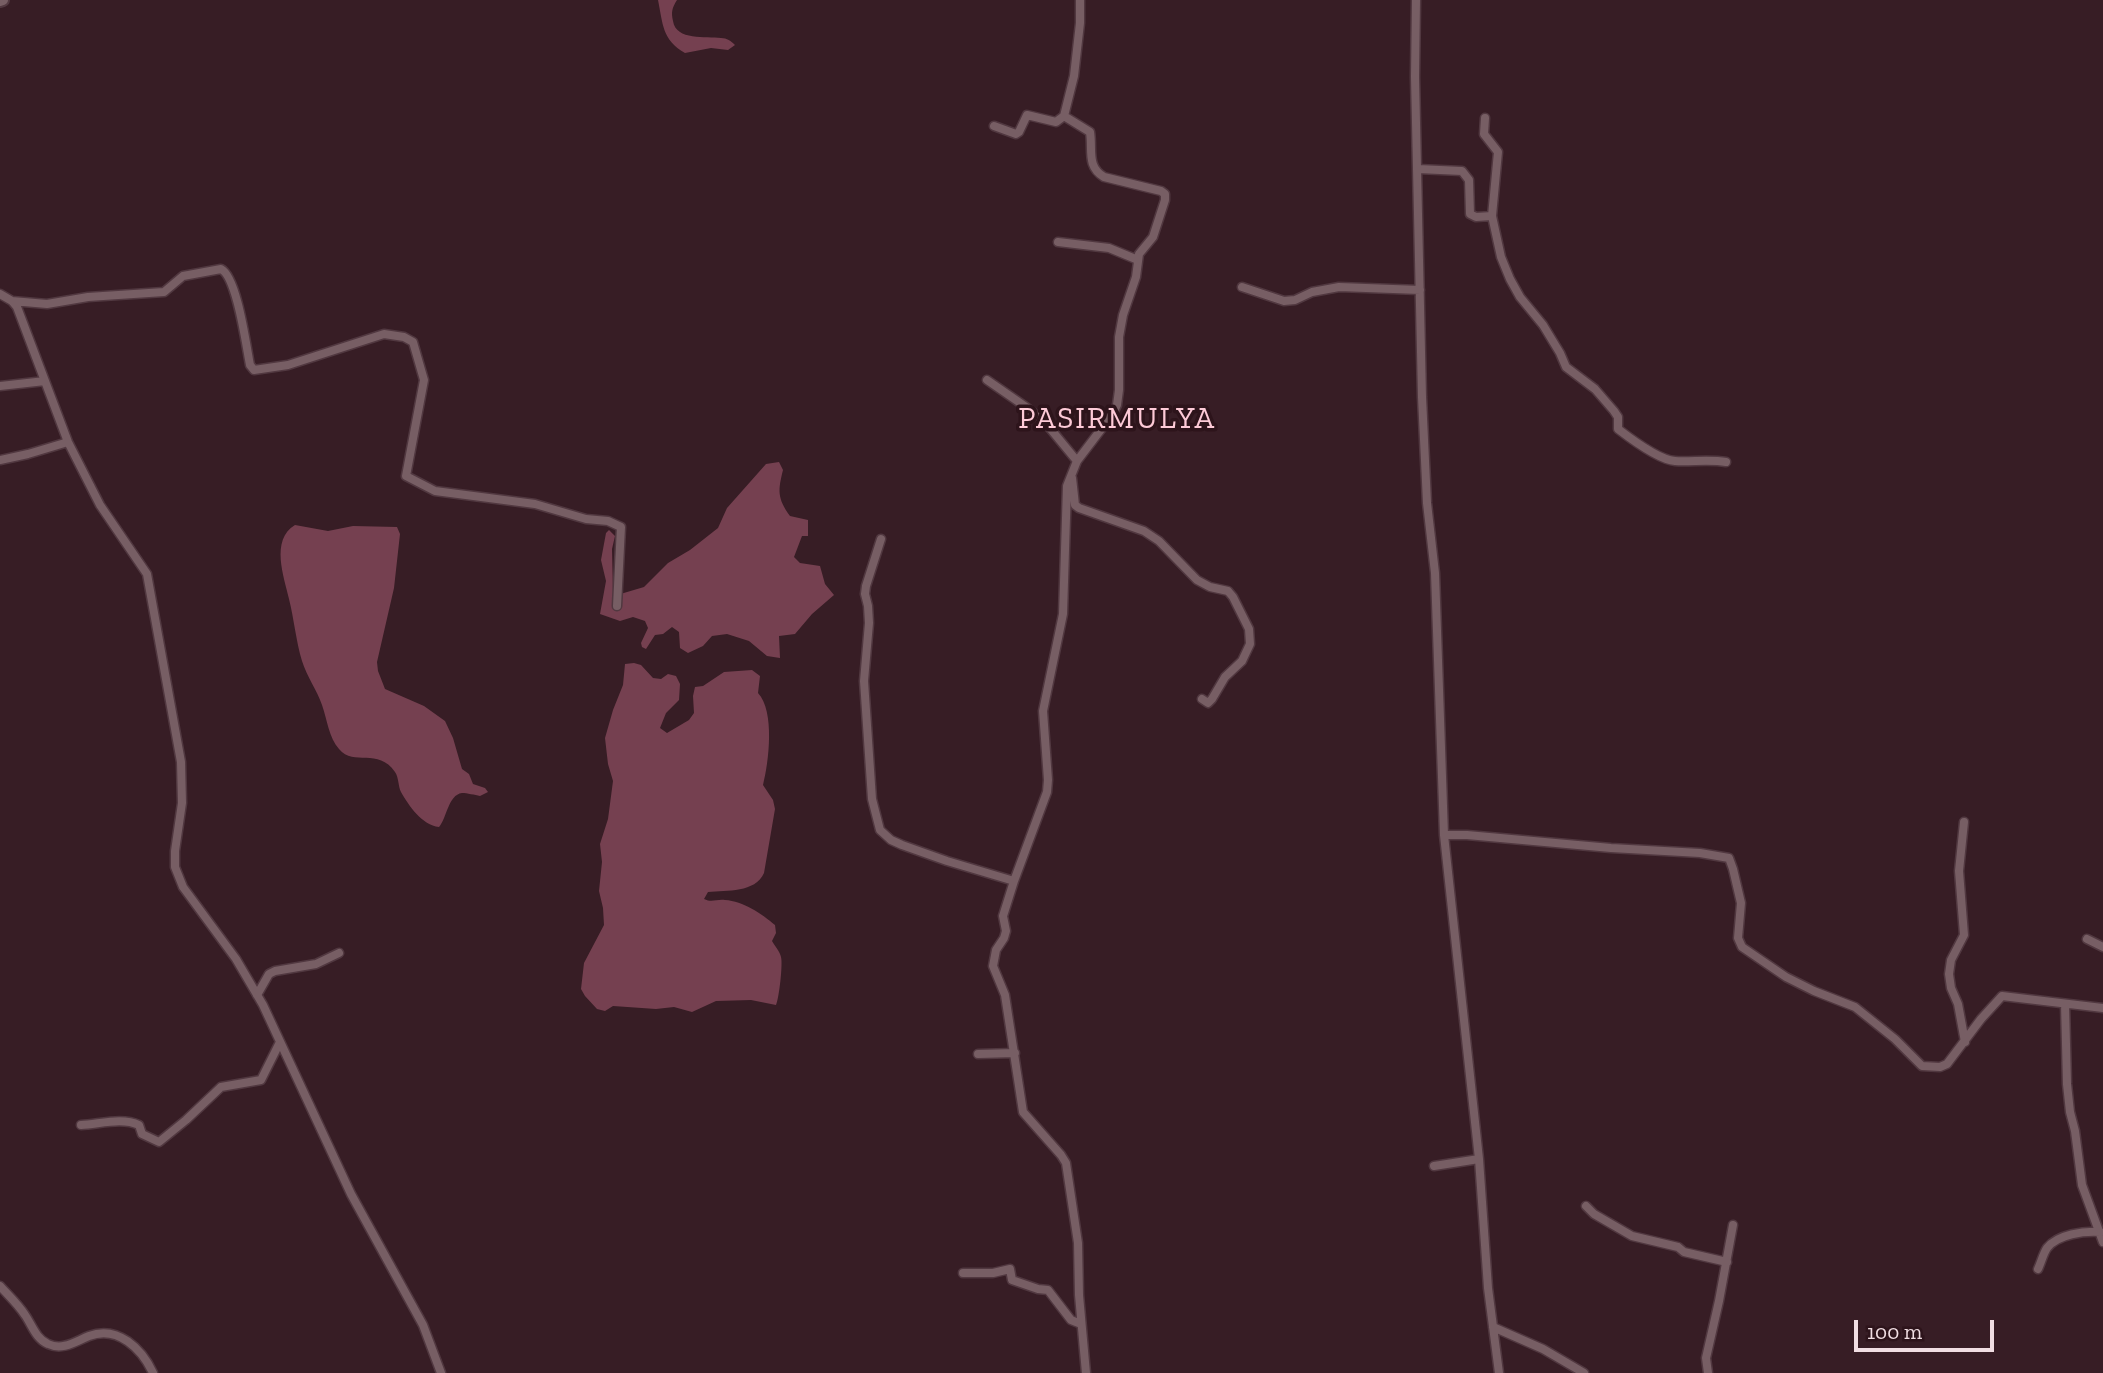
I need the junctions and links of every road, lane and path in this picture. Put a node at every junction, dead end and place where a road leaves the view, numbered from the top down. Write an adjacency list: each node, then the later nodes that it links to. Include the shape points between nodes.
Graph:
1 (1080, 0): 3 (street, via 1074,76)
2 (1416, 0): 6 (street)
3 (1064, 116): 5 (street, via 1056,122 1027,115 1016,134); 9 (street, via 1090,132 1091,161 1098,173 1165,194 1159,223)
4 (1485, 118): 7 (street, via 1484,134 1498,152)
5 (994, 126)
6 (1418, 169): 7 (street, via 1462,171 1469,180 1470,214); 11 (street)
7 (1492, 216): 20 (street, via 1502,257 1520,297 1544,325 1566,367 1614,411 1618,429 1663,459)
8 (1058, 242): 9 (street, via 1110,248)
9 (1139, 260): 19 (street, via 1119,337 1117,405)
10 (1242, 288): 11 (street, via 1284,301 1339,287)
11 (1420, 290): 26 (street)
12 (0, 294): 13 (street)
13 (12, 301): 15 (street); 23 (street, via 47,304 164,292 183,276 221,269 229,276 254,370 288,365 384,334 404,337 413,342 424,380 406,476 435,491 535,504 621,527)
14 (987, 380): 19 (street, via 1044,421)
15 (46, 381): 16 (street); 17 (street)
16 (0, 386)
17 (68, 442): 18 (street); 31 (street, via 100,505 147,574 181,762 175,867 183,887)
18 (0, 460)
19 (1077, 461): 21 (street)
20 (1726, 462)
21 (1072, 471): 24 (street, via 1079,509 1144,531 1197,580 1233,597 1249,629 1250,645 1212,699 1208,703); 27 (street, via 1067,486 1063,614 1043,710 1047,792)
22 (881, 539): 27 (street, via 865,594 869,614 864,681 872,799 880,830 902,845)
23 (617, 606)
24 (1202, 699)
25 (1964, 822): 34 (street, via 1959,871 1964,935 1949,974)
26 (1444, 835): 34 (street, via 1728,858 1741,903 1738,938 1751,955 1814,991 1855,1007 1922,1066 1947,1064); 39 (street)
27 (1014, 881): 36 (street, via 1003,916 1006,931 993,966 1005,995)
28 (2087, 939): 29 (street)
29 (2103, 947)
30 (339, 953): 31 (street, via 316,964 269,974)
31 (257, 995): 35 (street)
32 (2065, 1004): 33 (street); 34 (street, via 2003,996); 43 (street, via 2070,1112 2082,1185)
33 (2103, 1008)
34 (1965, 1041)
35 (280, 1042): 38 (street, via 261,1080 221,1087 159,1142 142,1134 135,1123); 52 (street, via 351,1194 423,1325)
36 (1015, 1053): 37 (street); 49 (street, via 1023,1112 1066,1163 1078,1242)
37 (978, 1054)
38 (81, 1125)
39 (1479, 1158): 40 (street); 50 (street)
40 (1434, 1166)
41 (1586, 1206): 45 (street, via 1632,1236)
42 (1733, 1224): 45 (street)
43 (2100, 1232): 44 (street); 46 (street, via 2078,1233 2053,1242)
44 (2103, 1242)
45 (1727, 1262): 56 (street, via 1706,1358)
46 (2038, 1269)
47 (963, 1273): 49 (street, via 1010,1269 1013,1280 1048,1290 1071,1320)
48 (0, 1286): 51 (street, via 42,1341 67,1346 109,1333 138,1349)
49 (1081, 1324): 53 (street)
50 (1493, 1327): 54 (street); 55 (street)
51 (153, 1373)
52 (441, 1373)
53 (1086, 1373)
54 (1499, 1373)
55 (1584, 1373)
56 (1708, 1373)

